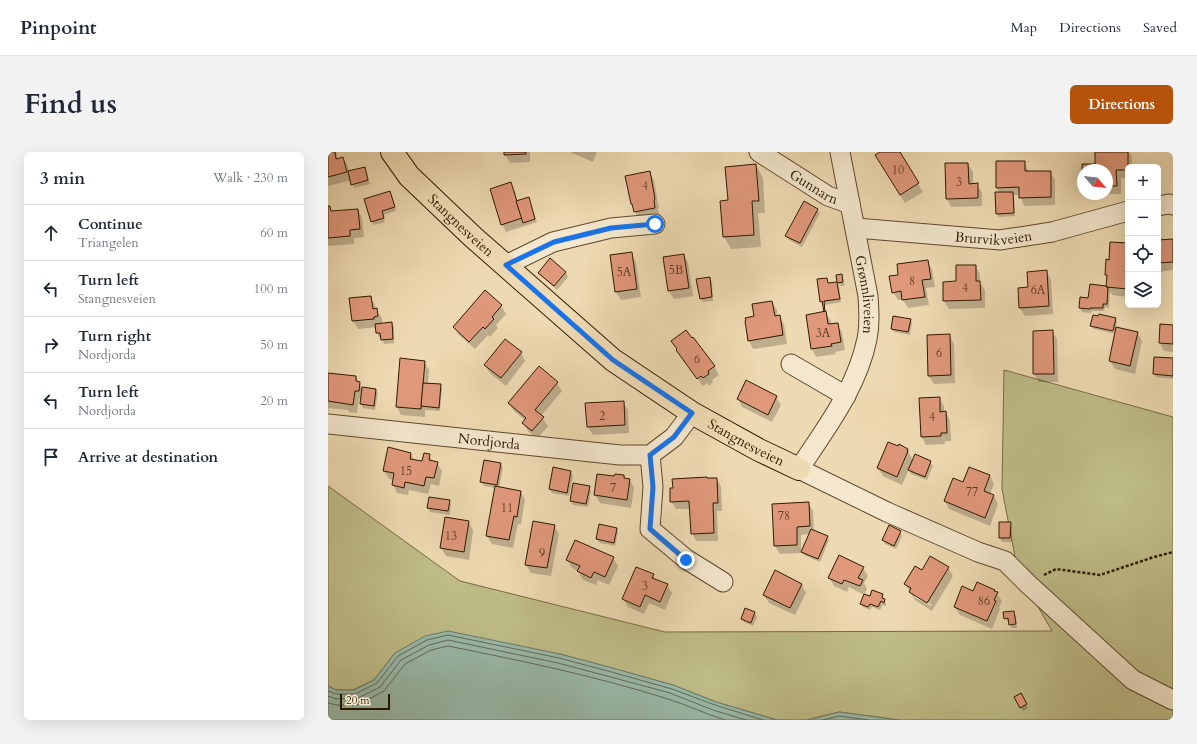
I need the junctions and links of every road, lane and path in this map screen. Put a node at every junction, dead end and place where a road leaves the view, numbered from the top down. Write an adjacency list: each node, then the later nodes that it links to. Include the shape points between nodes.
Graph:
1 (392, 152): 10 (main road, Stangnesveien, via 409,176)
2 (759, 152): 4 (street, Gunnarn, via 828,196)
3 (840, 152): 4 (street, Grønnliveien)
4 (850, 204): 9 (street, Grønnliveien)
5 (1161, 205): 6 (street)
6 (1173, 205)
7 (1125, 212): 9 (street, Brurvikveien, via 1052,232 1000,240)
8 (655, 224): 10 (street, via 611,228 554,242)
9 (856, 228): 12 (street, Grønnliveien, via 870,317 861,365)
10 (506, 265): 13 (main road, Stangnesveien, via 613,360)
11 (791, 364): 12 (street)
12 (846, 396): 16 (street, Grønnliveien)
13 (692, 413): 15 (street, via 674,437); 16 (main road, Stangnesveien)
14 (328, 424): 15 (street, Nordjorda, via 620,455)
15 (650, 455): 18 (street, via 653,487 650,529 686,560)
16 (799, 469): 19 (street, Stangnesveien, via 894,515 978,552 1005,561)
17 (1173, 552): 19 (path, via 1100,575 1056,569)
18 (723, 582)
19 (1028, 584): 20 (street, Stangnesveien, via 1133,680)
20 (1173, 700)

